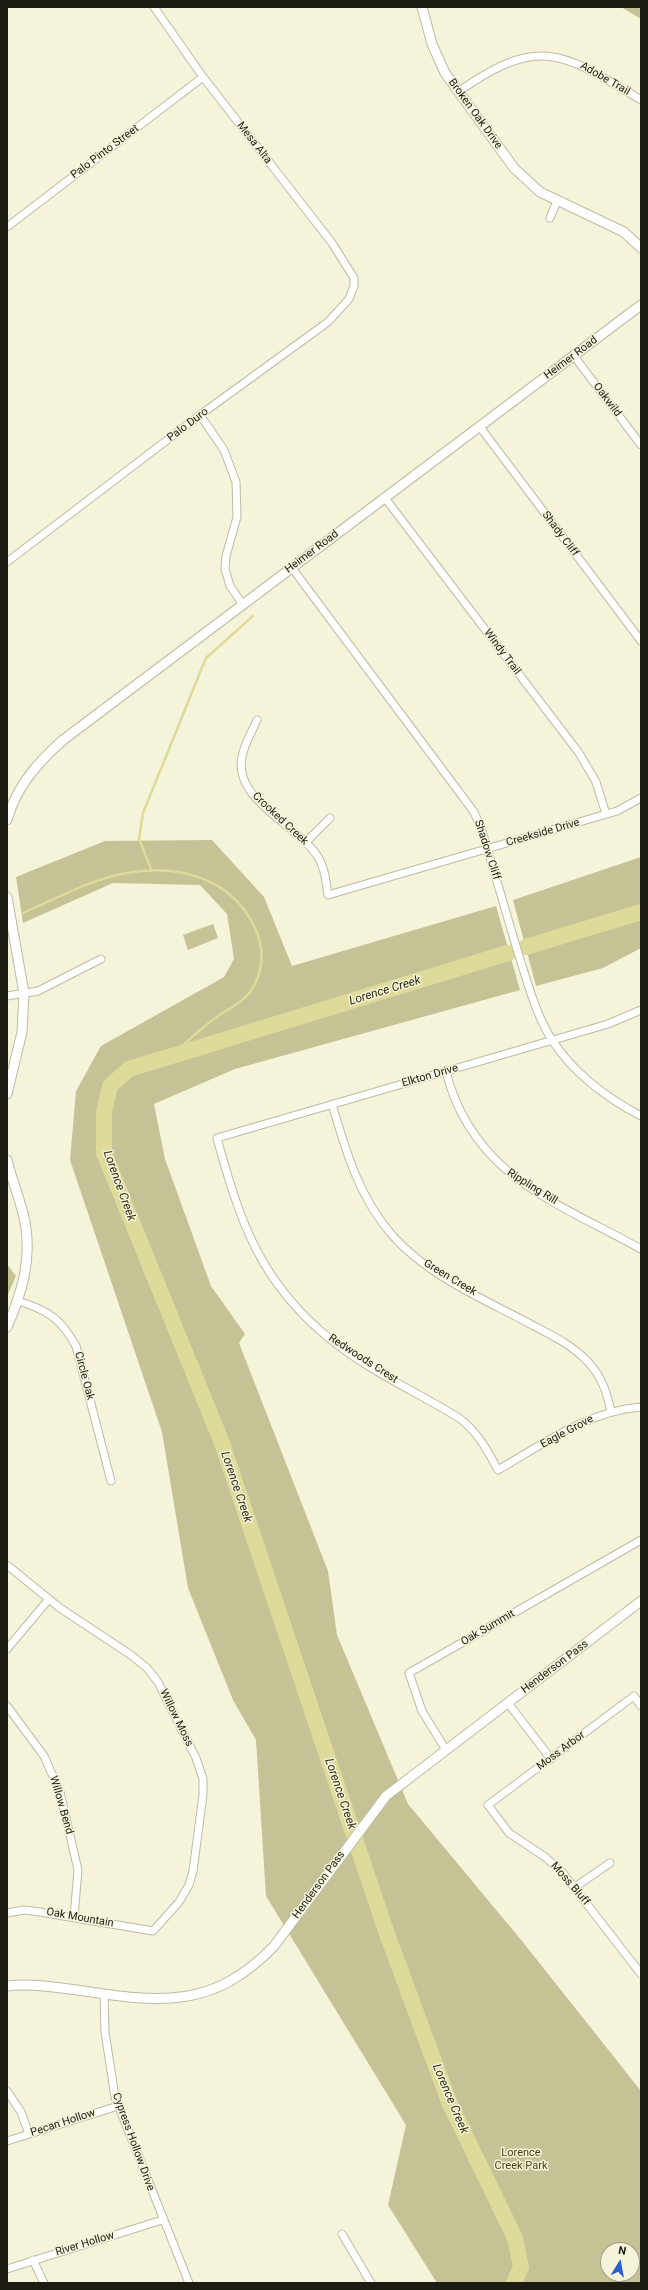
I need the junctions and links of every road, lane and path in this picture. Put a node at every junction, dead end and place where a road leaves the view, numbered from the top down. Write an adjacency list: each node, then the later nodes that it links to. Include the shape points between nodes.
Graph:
1 (154, 7): 3 (street, Mesa Alta)
2 (422, 7): 4 (street, Broken Oak Drive, via 436,55)
3 (203, 77): 8 (street, Palo Pinto Street); 10 (street, Mesa Alta, via 332,243)
4 (458, 92): 5 (street, Adobe Trail, via 504,63 526,57 547,56 578,63); 6 (street, Broken Oak Drive, via 519,174 536,189)
5 (641, 100)
6 (558, 201): 7 (street); 9 (street, Broken Oak Drive, via 624,232)
7 (550, 218)
8 (7, 227)
9 (641, 248)
10 (354, 278): 13 (street, Palo Duro, via 349,299 328,322)
11 (641, 305): 12 (street, Heimer Road)
12 (574, 356): 14 (street, Heimer Road); 15 (street, Oakwild)
13 (200, 415): 17 (street, Palo Duro); 19 (street, via 224,450 236,482 236,517 225,569 230,586)
14 (480, 426): 16 (street, Heimer Road); 20 (street, Shady Cliff)
15 (641, 445)
16 (385, 498): 18 (street, Heimer Road); 23 (street, Windy Trail, via 579,753 596,782)
17 (7, 562)
18 (292, 568): 19 (street, Heimer Road); 27 (street, Shadow Cliff, via 469,804)
19 (243, 605): 24 (street, Heimer Road, via 46,755 25,780)
20 (641, 641)
21 (257, 720): 26 (street, Crooked Creek, via 241,758 243,779 255,797)
22 (641, 798): 23 (street, Creekside Drive)
23 (606, 814): 27 (street, Creekside Drive)
24 (7, 818)
25 (330, 818): 26 (street)
26 (306, 842): 28 (street, Crooked Creek, via 324,871)
27 (488, 849): 28 (street, Creekside Drive); 34 (street, Shadow Cliff, via 528,984)
28 (328, 895)
29 (7, 896): 31 (street)
30 (101, 959): 31 (street, via 38,990)
31 (24, 993): 32 (street); 36 (street, via 22,1032)
32 (7, 996)
33 (641, 1010): 34 (street, Elkton Drive, via 608,1024)
34 (552, 1040): 35 (street, Elkton Drive); 38 (street, Shadow Cliff, via 575,1069 592,1084 609,1098)
35 (446, 1072): 37 (street, Elkton Drive); 41 (street, Rippling Rill, via 453,1096 468,1126 485,1150 502,1167 531,1188)
36 (7, 1094)
37 (332, 1104): 39 (street, Elkton Drive); 45 (street, Green Creek, via 357,1181 375,1213 393,1236 414,1256 444,1276 575,1349 599,1376)
38 (641, 1116)
39 (217, 1138): 46 (street, Redwoods Crest, via 232,1194 247,1234 270,1274 293,1303 330,1339 349,1353 460,1418 481,1439)
40 (7, 1160): 42 (street, via 25,1223 27,1258)
41 (641, 1249)
42 (18, 1301): 43 (street); 47 (street, Circle Oak, via 39,1307 57,1318 76,1346)
43 (7, 1327)
44 (641, 1407): 45 (street, Eagle Grove)
45 (611, 1412): 46 (street, Eagle Grove, via 582,1422)
46 (498, 1470)
47 (112, 1481)
48 (641, 1540): 56 (street, Oak Summit, via 409,1673 422,1711)
49 (7, 1565): 50 (street, Willow Moss)
50 (49, 1599): 52 (street); 63 (street, Willow Moss, via 147,1668 158,1682 196,1758 203,1779 193,1872 189,1885 179,1902)
51 (641, 1602): 53 (street, Henderson Pass)
52 (7, 1649)
53 (508, 1703): 56 (street, Henderson Pass); 57 (street)
54 (7, 1706): 62 (street, Willow Bend, via 44,1756 60,1792 78,1870)
55 (641, 1706): 57 (street, Moss Arbor, via 634,1696)
56 (446, 1750): 66 (street, Henderson Pass, via 386,1796 286,1932 261,1961 233,1980 192,1996 167,2000)
57 (551, 1759): 58 (street, Moss Arbor)
58 (488, 1805): 60 (street, Moss Bluff, via 510,1833 554,1864)
59 (610, 1863): 60 (street)
60 (575, 1887): 64 (street, Moss Bluff)
61 (7, 1913): 62 (street, Oak Mountain, via 24,1910)
62 (74, 1917): 63 (street, Oak Mountain)
63 (153, 1931)
64 (641, 1974)
65 (7, 1986): 66 (street, Henderson Pass, via 44,1985)
66 (104, 1994): 68 (street, Cypress Hollow Drive, via 105,2032)
67 (7, 2091): 69 (street, via 21,2112)
68 (118, 2106): 69 (street, Pecan Hollow); 71 (street, Cypress Hollow Drive)
69 (29, 2134): 70 (street, Pecan Hollow)
70 (7, 2141)
71 (162, 2220): 73 (street, River Hollow); 76 (street, Cypress Hollow Drive)
72 (342, 2234): 77 (street)
73 (33, 2260): 74 (street, River Hollow); 75 (street)
74 (7, 2268)
75 (44, 2283)
76 (189, 2283)
77 (371, 2283)

